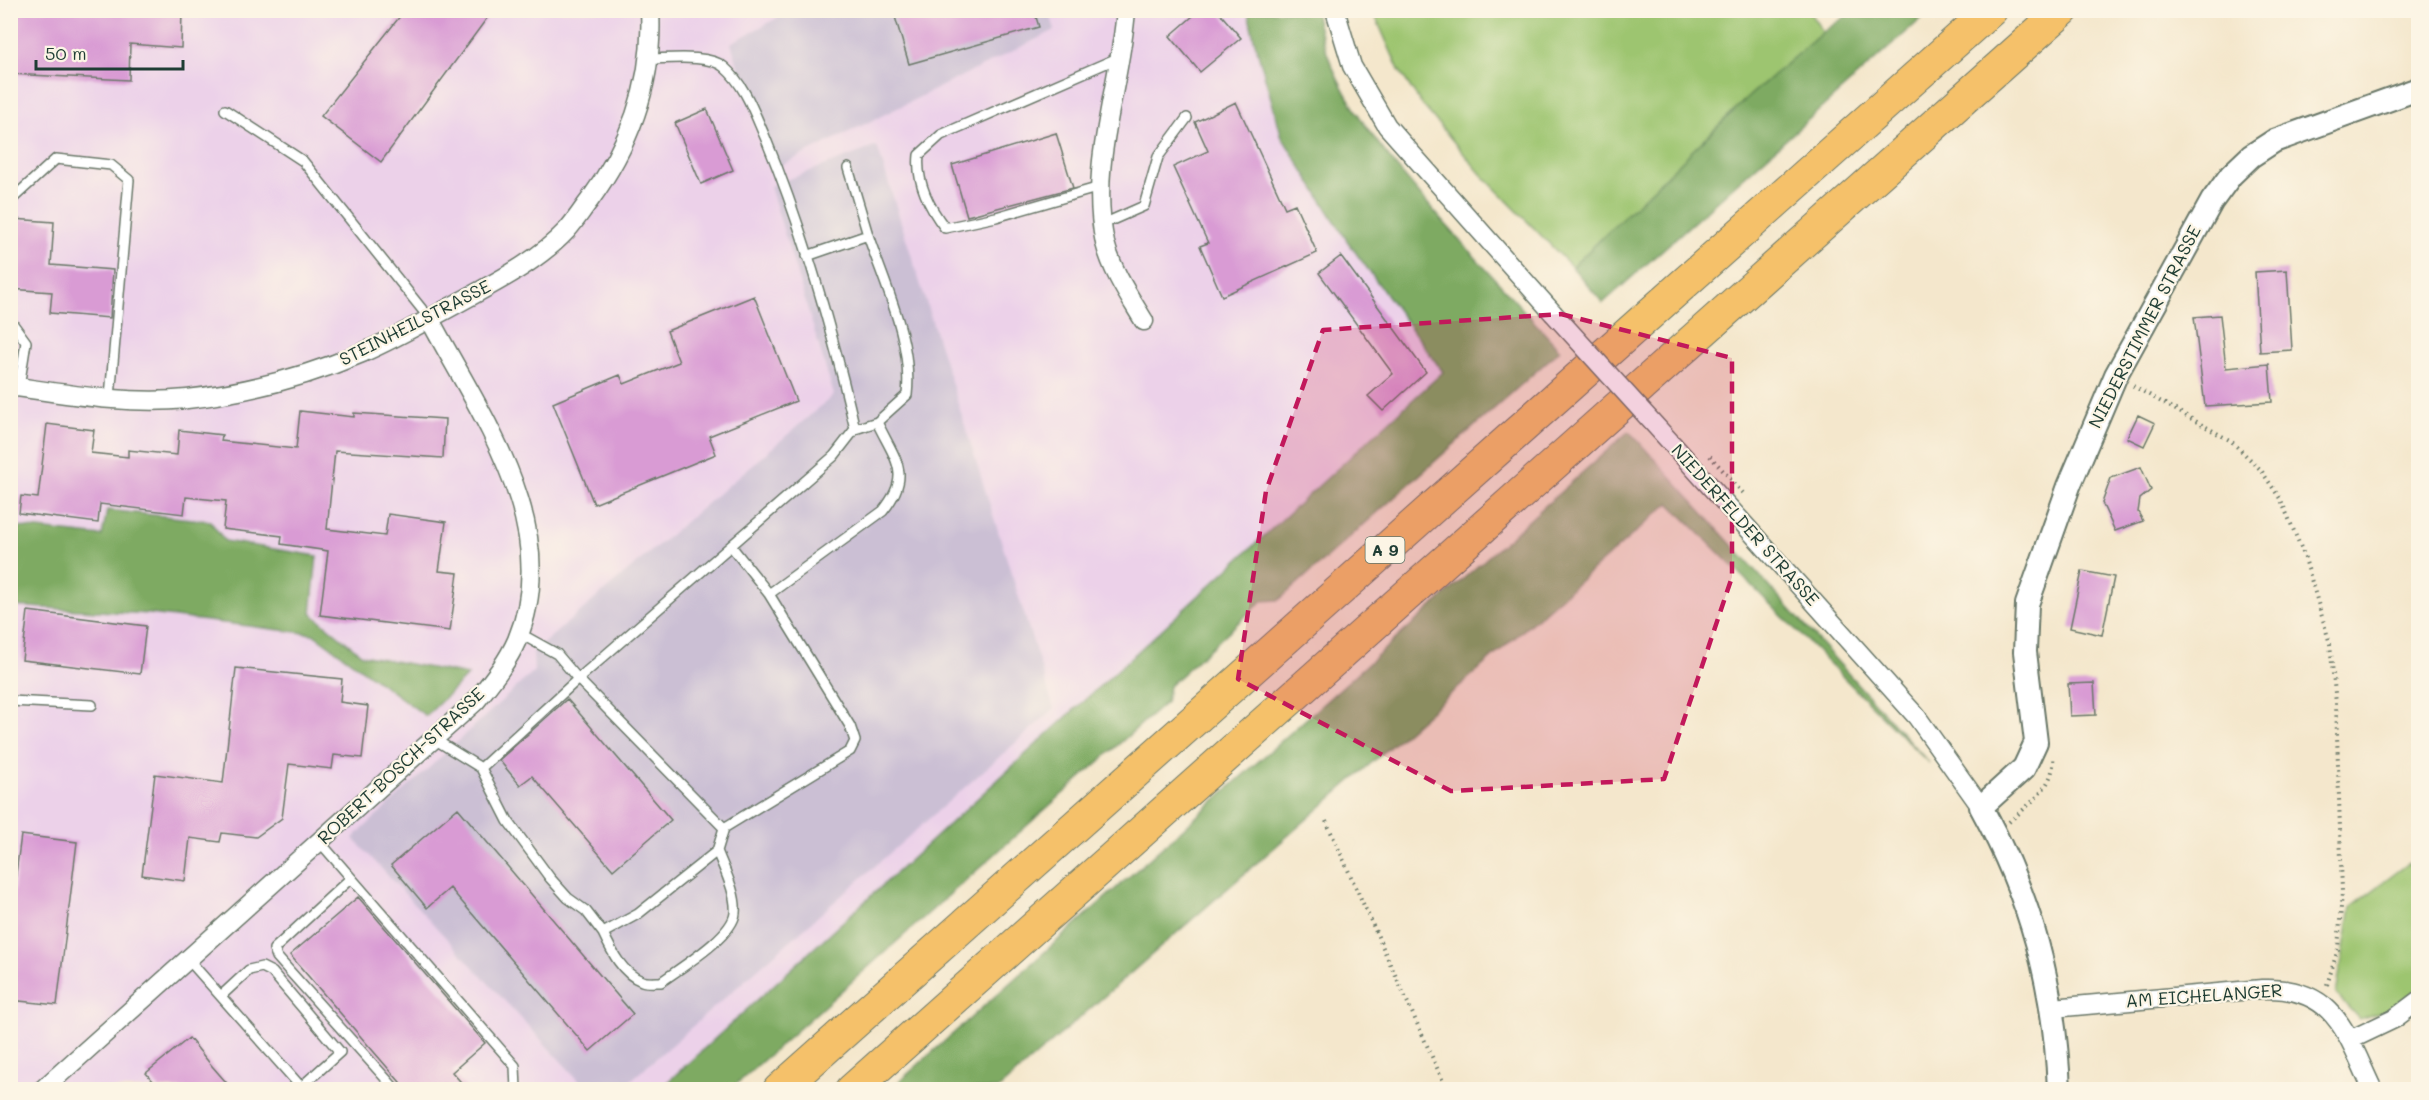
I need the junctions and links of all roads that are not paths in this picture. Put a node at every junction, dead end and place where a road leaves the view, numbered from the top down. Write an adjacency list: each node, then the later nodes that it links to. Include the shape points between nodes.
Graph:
1 (650, 10): 7 (street, STEINHEILSTRASSE)
2 (1126, 10): 6 (street)
3 (1335, 10): 32 (street, NIEDERFELDER STRASSE, bridge, via 1353,66 1387,126 1917,717)
4 (1991, 10): 47 (highway, A 9)
5 (2063, 10): 48 (highway, A 9)
6 (1120, 57): 12 (street, via 1103,141); 12 (lane, via 941,135 919,155 918,169 927,199 945,228)
7 (648, 59): 16 (lane, via 694,58 722,65 742,87 782,179); 17 (street, STEINHEILSTRASSE, via 640,105 623,145 602,183 568,229 504,278)
8 (2418, 89): 32 (street, NIEDERSTIMMER STRASSE, via 2274,141 2231,175 2212,201 2116,375 2073,475 2027,604 2025,652 2035,724 2033,749 2024,768)
9 (225, 110): 17 (lane, via 303,161)
10 (1187, 118): 14 (lane, via 1158,157 1144,206)
11 (848, 168): 15 (lane)
12 (1100, 187): 14 (street)
13 (10, 201): 21 (lane, via 56,159 111,165 129,180)
14 (1103, 224): 19 (street, via 1116,274)
15 (867, 235): 16 (lane); 22 (lane, via 900,332 909,373 907,395)
16 (807, 256): 23 (lane, via 837,351)
17 (429, 318): 21 (street, STEINHEILSTRASSE, via 362,353 244,391 184,399); 26 (street, ROBERT-BOSCH-STRASSE, via 519,495 529,533 531,571)
18 (10, 320): 20 (lane, via 26,342)
19 (1144, 321)
20 (15, 386): 21 (street, STEINHEILSTRASSE)
21 (110, 397)
22 (878, 422): 23 (lane); 25 (lane, via 901,472 897,494 883,511)
23 (855, 429): 24 (lane, via 834,456)
24 (731, 546): 25 (lane); 27 (lane)
25 (769, 594): 33 (lane, via 850,726 855,741 850,751)
26 (519, 633): 27 (lane, via 557,654); 30 (street, ROBERT-BOSCH-STRASSE, via 498,674 476,701)
27 (578, 679): 31 (lane); 33 (lane)
28 (10, 701): 29 (lane)
29 (92, 705)
30 (434, 739): 31 (lane); 34 (street, ROBERT-BOSCH-STRASSE)
31 (481, 768): 37 (lane, via 508,821 550,878 586,911)
32 (1981, 807): 41 (street, NIEDERFELDER STRASSE, via 2019,885)
33 (724, 828): 35 (lane)
34 (319, 841): 36 (lane); 38 (street, ROBERT-BOSCH-STRASSE)
35 (717, 851): 37 (lane, via 638,914); 37 (lane, via 734,900 733,922 726,933 661,982 642,981 623,967)
36 (351, 878): 45 (lane, via 274,949); 46 (lane, via 515,1066)
37 (603, 933)
38 (188, 958): 39 (lane); 44 (street, ROBERT-BOSCH-STRASSE)
39 (222, 995): 43 (lane); 43 (lane, via 249,970 262,967 272,972 340,1052)
40 (2418, 1001): 42 (street, via 2394,1019)
41 (2053, 1008): 42 (street, AM EICHELANGER, via 2281,988 2322,1003); 49 (street, NIEDERFELDER STRASSE)
42 (2350, 1040): 50 (street, AM EICHELANGER)
43 (301, 1088)
44 (42, 1089)
45 (396, 1089)
46 (516, 1089)
47 (779, 1089)
48 (852, 1089)
49 (2059, 1089)
50 (2373, 1089)

